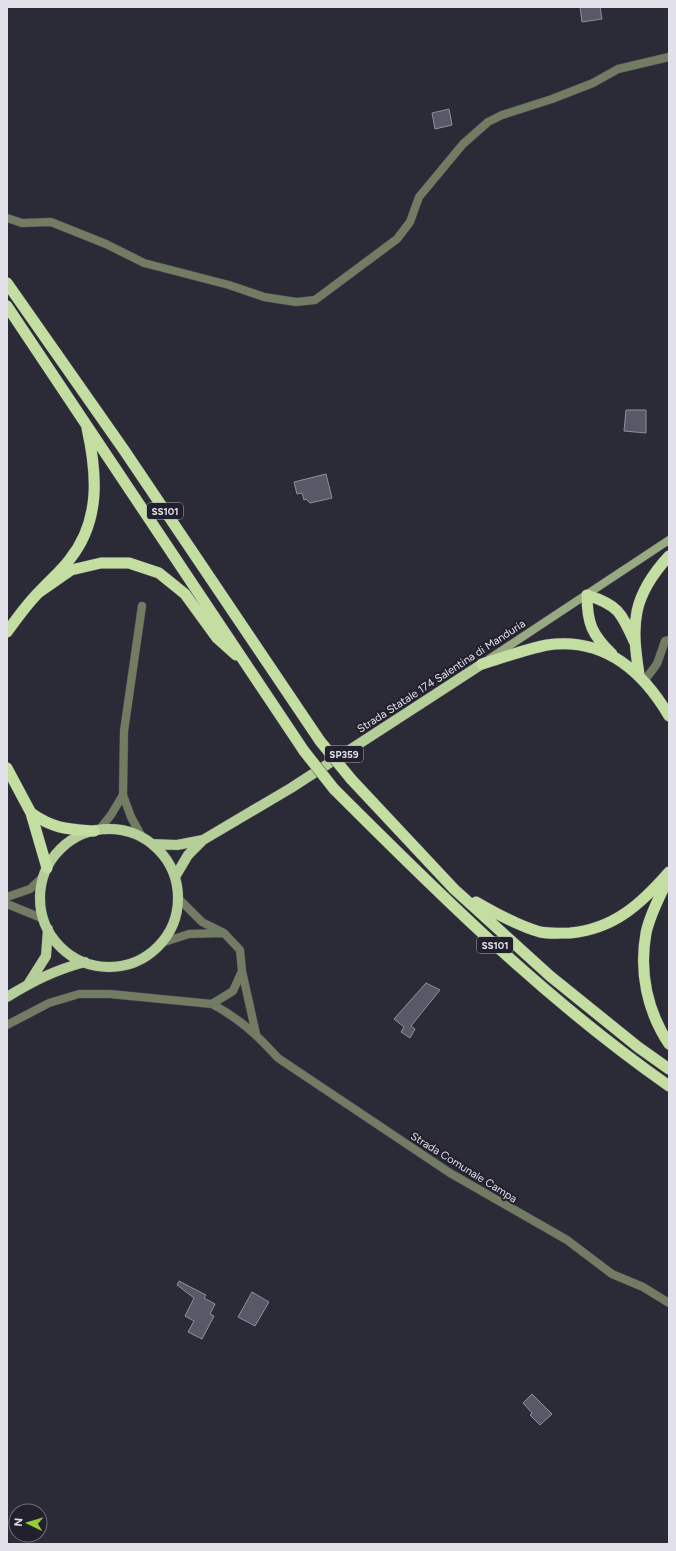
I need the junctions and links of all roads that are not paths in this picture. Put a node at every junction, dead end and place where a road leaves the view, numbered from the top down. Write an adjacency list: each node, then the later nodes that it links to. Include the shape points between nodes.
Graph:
1 (669, 57): 2 (street, via 618,69 593,83 488,122 463,144 419,197 410,222 397,239 315,300 296,302 264,297 144,263 106,244 51,222 22,223)
2 (7, 218)
3 (7, 282): 30 (highway, SS101, bridge, via 124,450 320,741 351,779)
4 (7, 306): 5 (highway, SS101)
5 (85, 422): 8 (highway, via 95,479 93,510 82,539 71,558); 16 (highway, SS101)
6 (669, 540): 9 (main road, Strada Statale 174 Salentina di Manduria / SP359)
7 (669, 556): 13 (highway, via 654,572 641,595 636,614)
8 (38, 593): 11 (highway); 16 (highway, via 71,570 101,563 129,563 159,573 185,594 217,638)
9 (587, 595): 13 (highway, via 605,601 618,610); 14 (highway, via 589,624); 15 (main road, Strada Statale 174 Salentina di Manduria / SP359)
10 (142, 606): 20 (street, via 124,731)
11 (7, 632)
12 (669, 640): 17 (street, via 665,642 657,664)
13 (634, 641): 17 (highway)
14 (616, 658): 15 (highway, via 588,647 547,646); 17 (highway)
15 (482, 664): 24 (main road, Strada Statale 174 Salentina di Manduria / SP359, via 291,788)
16 (249, 668): 46 (highway, SS101, bridge, via 304,751 334,790 448,903 543,988 636,1063)
17 (641, 678): 18 (highway)
18 (669, 716)
19 (7, 768): 21 (highway)
20 (123, 795): 22 (street, via 111,815); 23 (street)
21 (31, 813): 22 (highway, via 60,829); 26 (highway)
22 (97, 830): 23 (main road, via 114,829); 26 (main road, via 82,834 66,844 53,858)
23 (142, 837): 25 (main road)
24 (203, 840): 25 (main road, Strada Statale 174 Salentina di Manduria / SP359, via 177,845); 29 (main road, Strada Statale 174 Salentina di Manduria / SP359, via 188,855)
25 (152, 844): 29 (main road, via 166,859)
26 (46, 872): 31 (street, via 30,889); 34 (main road, via 41,893)
27 (669, 872): 30 (highway, via 648,896 616,920 588,931 556,934 539,932 495,913)
28 (669, 876): 44 (highway, via 646,932 644,972 645,988 653,1018)
29 (175, 877): 32 (main road)
30 (459, 892): 45 (highway, SS101, via 550,976)
31 (7, 897)
32 (178, 898): 35 (street, via 202,922); 36 (main road, via 176,914)
33 (7, 904): 34 (street)
34 (46, 924): 37 (main road, via 57,943); 39 (main road, via 46,956)
35 (224, 933): 36 (street, via 189,934); 38 (street, via 240,950)
36 (161, 943): 37 (main road, via 149,954 134,962 118,966 101,966)
37 (85, 962): 39 (main road, via 59,969)
38 (242, 971): 41 (street, via 233,991); 43 (street)
39 (29, 983): 40 (main road)
40 (7, 997)
41 (212, 1004): 42 (street, via 110,994 79,994 49,1002); 43 (street, Strada Comunale Campa, via 235,1016)
42 (7, 1025)
43 (256, 1034): 47 (street, Strada Comunale Campa, via 278,1058 450,1173 567,1240 612,1274 643,1287)
44 (669, 1044)
45 (669, 1069)
46 (669, 1086)
47 (669, 1303)

